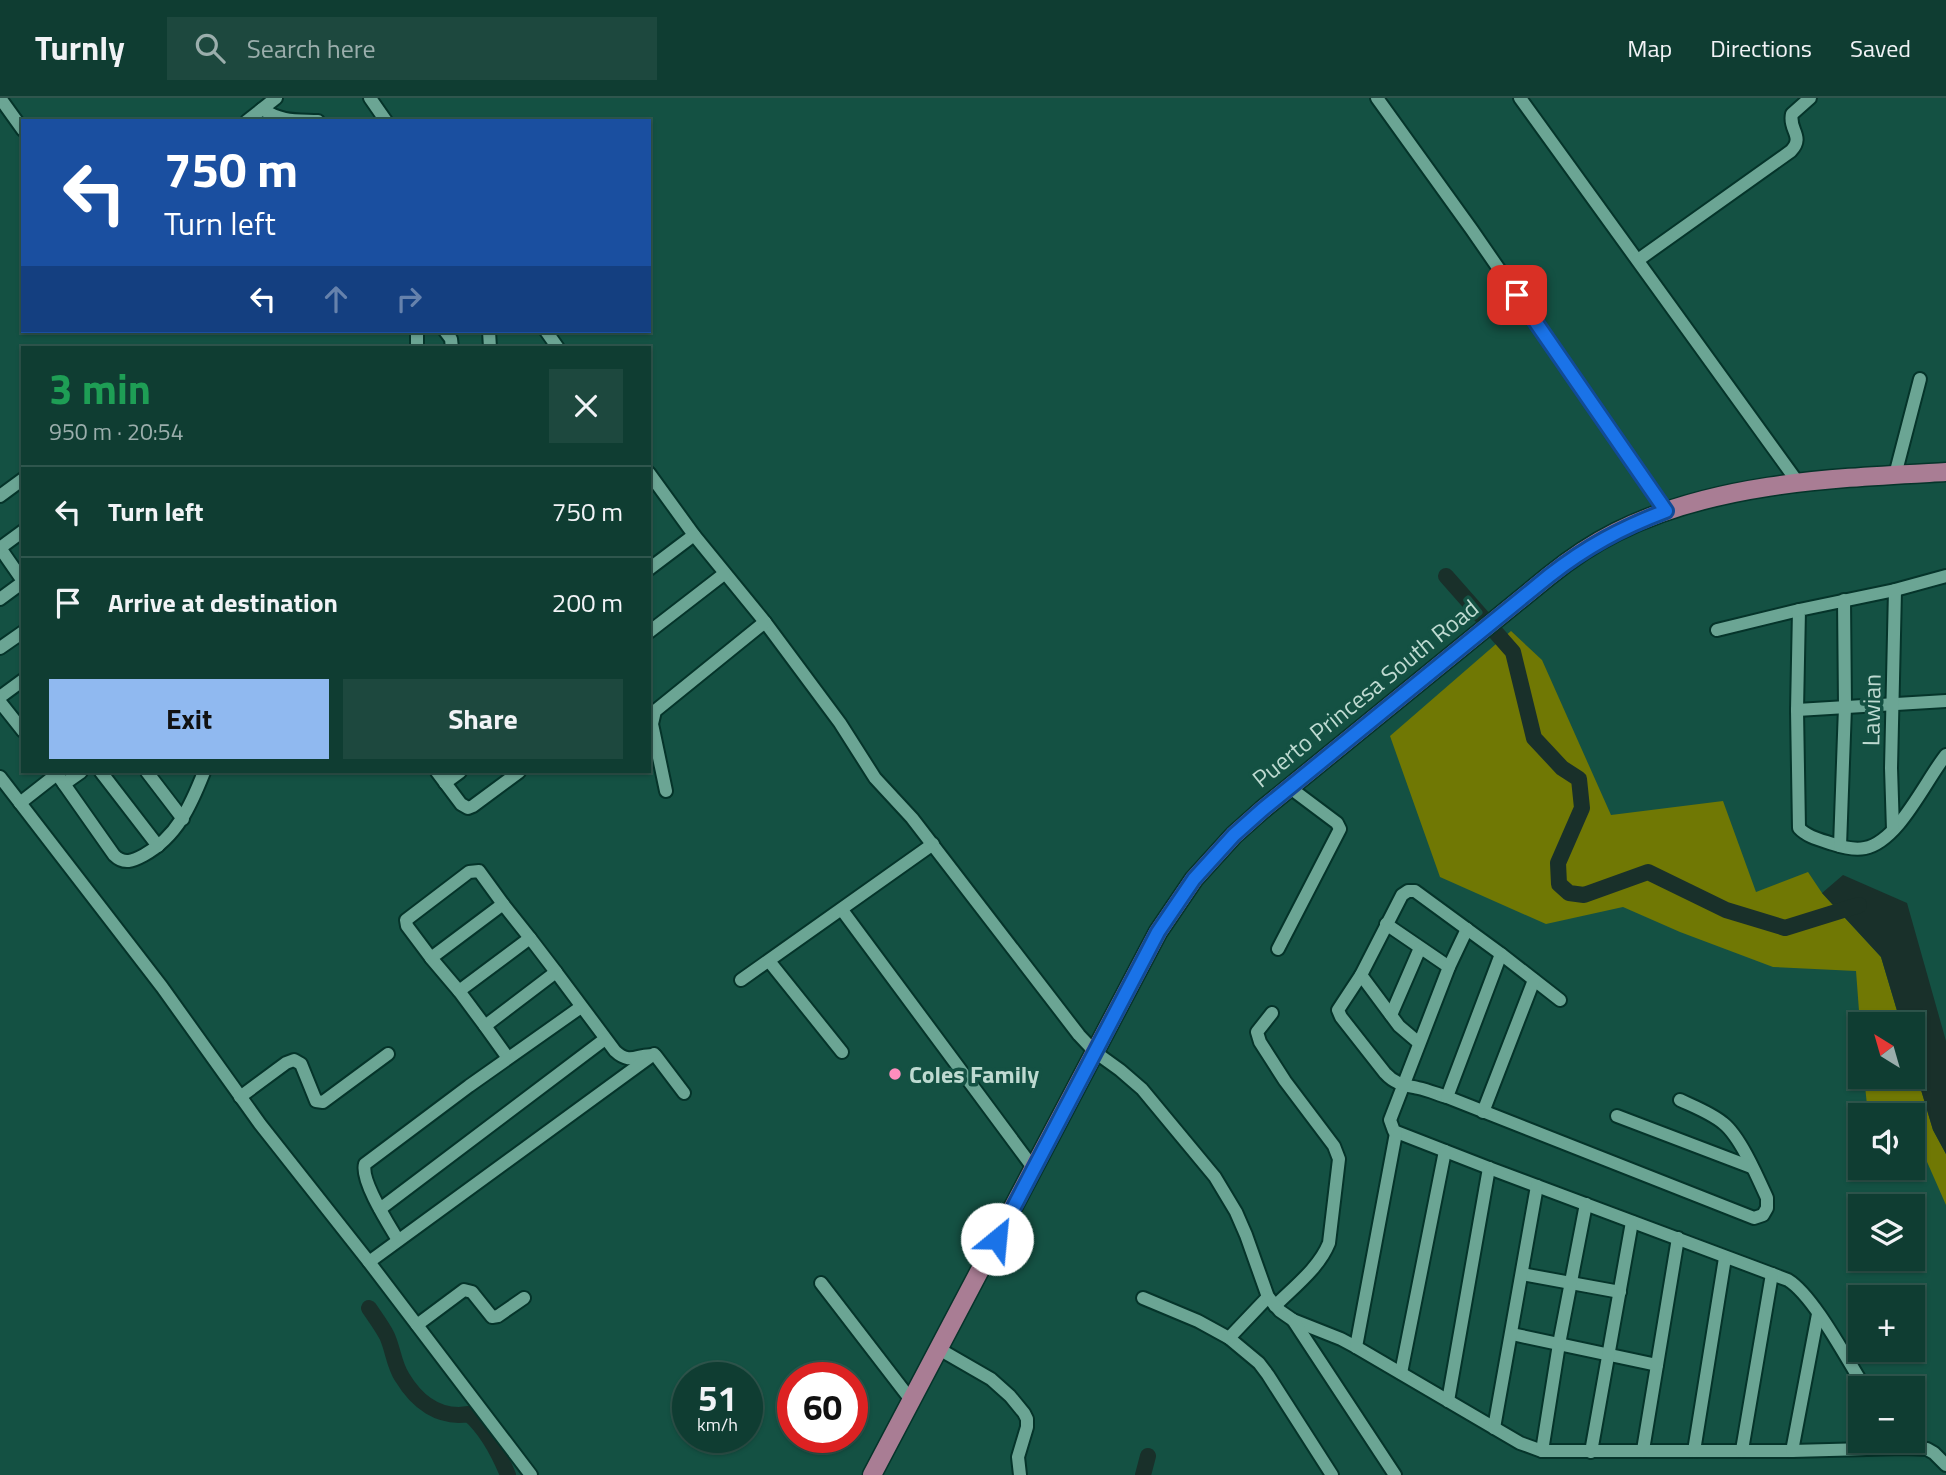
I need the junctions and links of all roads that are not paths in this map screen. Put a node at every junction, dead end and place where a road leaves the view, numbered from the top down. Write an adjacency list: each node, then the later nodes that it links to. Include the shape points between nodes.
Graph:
1 (1, 98): 11 (street)
2 (276, 98): 7 (street)
3 (370, 98): 10 (street)
4 (1377, 98): 20 (street)
5 (1520, 98): 12 (street)
6 (1810, 98): 12 (street, via 1792,114 1797,142 1791,151)
7 (262, 109): 8 (street); 9 (street)
8 (250, 119)
9 (280, 119)
10 (385, 119)
11 (21, 127)
12 (1638, 260): 17 (street)
13 (1920, 379): 15 (street)
14 (1946, 472): 15 (main road, Puerto Princesa South Road)
15 (1895, 475): 17 (main road, Puerto Princesa South Road)
16 (21, 480): 19 (street)
17 (1799, 484): 20 (main road, Puerto Princesa South Road, via 1719,495)
18 (654, 490): 22 (street)
19 (0, 496)
20 (1666, 511): 56 (main road, Puerto Princesa South Road, via 1580,552)
21 (21, 532): 23 (street)
22 (694, 535): 24 (street); 25 (street)
23 (0, 548): 27 (street)
24 (651, 567)
25 (724, 574): 33 (street); 34 (street)
26 (1946, 576): 29 (street)
27 (21, 578)
28 (21, 583): 30 (street)
29 (1895, 590): 31 (street); 41 (street, Lawian)
30 (0, 599)
31 (1844, 600): 32 (street); 42 (street)
32 (1799, 610): 35 (street); 43 (street)
33 (765, 622): 57 (street, via 655,711 652,724); 61 (street, via 875,778)
34 (651, 630)
35 (1717, 630)
36 (21, 633): 37 (street)
37 (0, 648)
38 (21, 682): 39 (street)
39 (0, 699): 44 (street)
40 (1946, 701): 41 (street)
41 (1892, 705): 42 (street); 60 (street, Lawian)
42 (1845, 707): 43 (street); 63 (street)
43 (1797, 710): 63 (street, via 1797,824 1805,834)
44 (21, 727)
45 (1946, 755): 60 (street)
46 (77, 773): 54 (street)
47 (102, 773): 62 (street)
48 (148, 773): 59 (street)
49 (438, 773): 55 (street)
50 (459, 773): 55 (street)
51 (518, 773): 55 (street, via 468,808)
52 (199, 775): 59 (street)
53 (0, 777): 58 (street)
54 (59, 777): 58 (street); 62 (street, via 122,862)
55 (445, 783)
56 (1289, 787): 70 (street, via 1339,829); 88 (main road, Puerto Princesa South Road, via 1234,835 1194,879 1158,932)
57 (666, 791)
58 (20, 803): 94 (street)
59 (183, 819): 62 (street)
60 (1893, 830): 63 (street, via 1865,848)
61 (933, 844): 65 (street); 88 (street)
62 (158, 846)
63 (1840, 846)
64 (503, 904): 68 (street); 72 (street); 72 (street, via 479,871 469,872 406,920)
65 (842, 910): 73 (street); 103 (street)
66 (1386, 924): 67 (street, via 1402,895 1412,890); 69 (street); 76 (street)
67 (1467, 929): 71 (street); 74 (street)
68 (530, 938): 75 (street); 79 (street)
69 (1420, 948): 74 (street); 83 (street)
70 (1278, 949)
71 (1500, 954): 78 (street); 95 (street)
72 (431, 958): 79 (street)
73 (769, 961): 77 (street); 87 (street)
74 (1449, 967): 86 (street)
75 (556, 972): 81 (street); 84 (street)
76 (1361, 975): 83 (street); 92 (street, via 1339,1014 1385,1073)
77 (741, 980)
78 (1534, 980): 80 (street); 97 (street)
79 (459, 991): 84 (street)
80 (1560, 1000)
81 (581, 1007): 85 (street); 91 (street)
82 (1272, 1013): 119 (street, via 1257,1032 1259,1042 1339,1158 1327,1249)
83 (1391, 1015): 86 (street)
84 (485, 1026): 91 (street)
85 (605, 1039): 90 (street, via 626,1058); 106 (street)
86 (1419, 1043): 92 (street)
87 (842, 1052)
88 (1095, 1052): 103 (main road, Puerto Princesa South Road); 119 (street, via 1142,1089 1215,1177 1236,1212)
89 (388, 1054): 94 (street, via 323,1102 316,1101 294,1060)
90 (654, 1054): 93 (street); 109 (street)
91 (508, 1059): 106 (street, via 365,1164 364,1173)
92 (1403, 1086): 95 (street); 99 (street, via 1390,1120)
93 (684, 1094)
94 (240, 1097): 111 (street)
95 (1447, 1097): 97 (street)
96 (1680, 1100): 101 (street, via 1726,1124)
97 (1483, 1112): 101 (street, via 1757,1219 1766,1212 1767,1198)
98 (1617, 1116): 101 (street)
99 (1396, 1133): 100 (street); 126 (street)
100 (1445, 1151): 102 (street); 130 (street)
101 (1751, 1167)
102 (1489, 1168): 104 (street); 133 (street)
103 (1034, 1169): 127 (main road, Puerto Princesa South Road)
104 (1537, 1186): 105 (street); 112 (street)
105 (1586, 1203): 107 (street); 115 (street)
106 (380, 1209): 109 (street)
107 (1632, 1222): 108 (street); 116 (street)
108 (1678, 1238): 110 (street); 129 (street)
109 (398, 1240): 111 (street)
110 (1725, 1258): 113 (street); 140 (street)
111 (369, 1262): 122 (street)
112 (1522, 1274): 115 (street); 123 (street)
113 (1772, 1274): 120 (street, via 1795,1285); 138 (street)
114 (821, 1283): 132 (street)
115 (1570, 1284): 116 (street); 125 (street)
116 (1620, 1292): 128 (street)
117 (524, 1298): 122 (street, via 492,1317 467,1290)
118 (1143, 1298): 124 (street)
119 (1271, 1301): 121 (street); 124 (street)
120 (1818, 1314): 131 (street); 141 (street)
121 (1293, 1320): 126 (street); 148 (street)
122 (417, 1325): 144 (street)
123 (1512, 1334): 125 (street); 134 (street)
124 (1229, 1338): 147 (street, via 1259,1363)
125 (1559, 1343): 128 (street); 139 (street)
126 (1356, 1346): 130 (street)
127 (939, 1349): 132 (main road, Puerto Princesa South Road); 146 (street, via 991,1379 1024,1413 1027,1426 1018,1457)
128 (1609, 1353): 129 (street); 142 (street)
129 (1657, 1364): 137 (street)
130 (1401, 1373): 133 (street)
131 (1857, 1376)
132 (911, 1401): 145 (main road, Puerto Princesa South Road)
133 (1448, 1401): 134 (street)
134 (1494, 1428): 139 (street)
135 (1848, 1447): 141 (street)
136 (1925, 1449): 143 (street)
137 (1643, 1450): 140 (street); 142 (street)
138 (1742, 1450): 140 (street); 141 (street)
139 (1542, 1451): 142 (street)
140 (1694, 1451)
141 (1792, 1451)
142 (1591, 1452)
143 (1946, 1465)
144 (531, 1475)
145 (872, 1475)
146 (1020, 1475)
147 (1332, 1475)
148 (1395, 1475)

